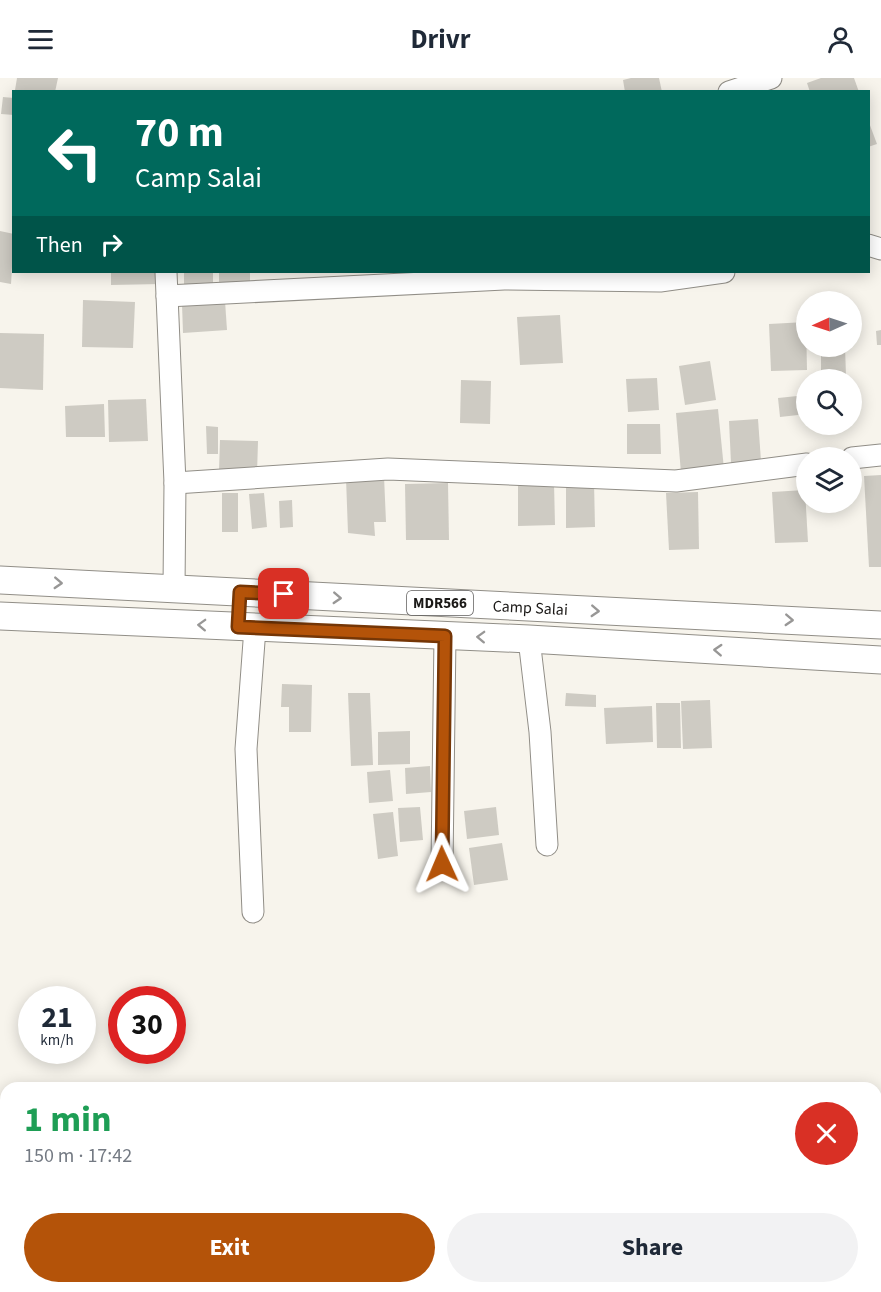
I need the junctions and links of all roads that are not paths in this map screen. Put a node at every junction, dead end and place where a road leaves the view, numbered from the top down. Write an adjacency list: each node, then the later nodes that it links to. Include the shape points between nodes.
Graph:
1 (771, 78): 2 (street)
2 (735, 90)
3 (166, 273): 5 (street)
4 (717, 273): 5 (street, via 660,281 504,279)
5 (167, 296): 9 (street)
6 (881, 454): 7 (street)
7 (862, 457)
8 (796, 465): 9 (street, via 676,481 388,469)
9 (175, 483): 11 (street)
10 (0, 580): 11 (main road, Camp Salai / MDR566, one-way to 11)
11 (174, 588): 12 (main road, Camp Salai / MDR566)
12 (240, 592): 14 (main road, Camp Salai / MDR566, one-way to 14); 15 (main road)
13 (0, 616): 15 (main road, Camp Salai / MDR566, one-way to 13)
14 (881, 625)
15 (246, 627): 16 (main road, Camp Salai / MDR566); 21 (street)
16 (445, 636): 17 (main road, Camp Salai / MDR566, one-way to 16); 20 (street)
17 (529, 639): 18 (main road, Camp Salai / MDR566, one-way to 17); 19 (street)
18 (881, 660)
19 (547, 845)
20 (442, 864)
21 (253, 912)

